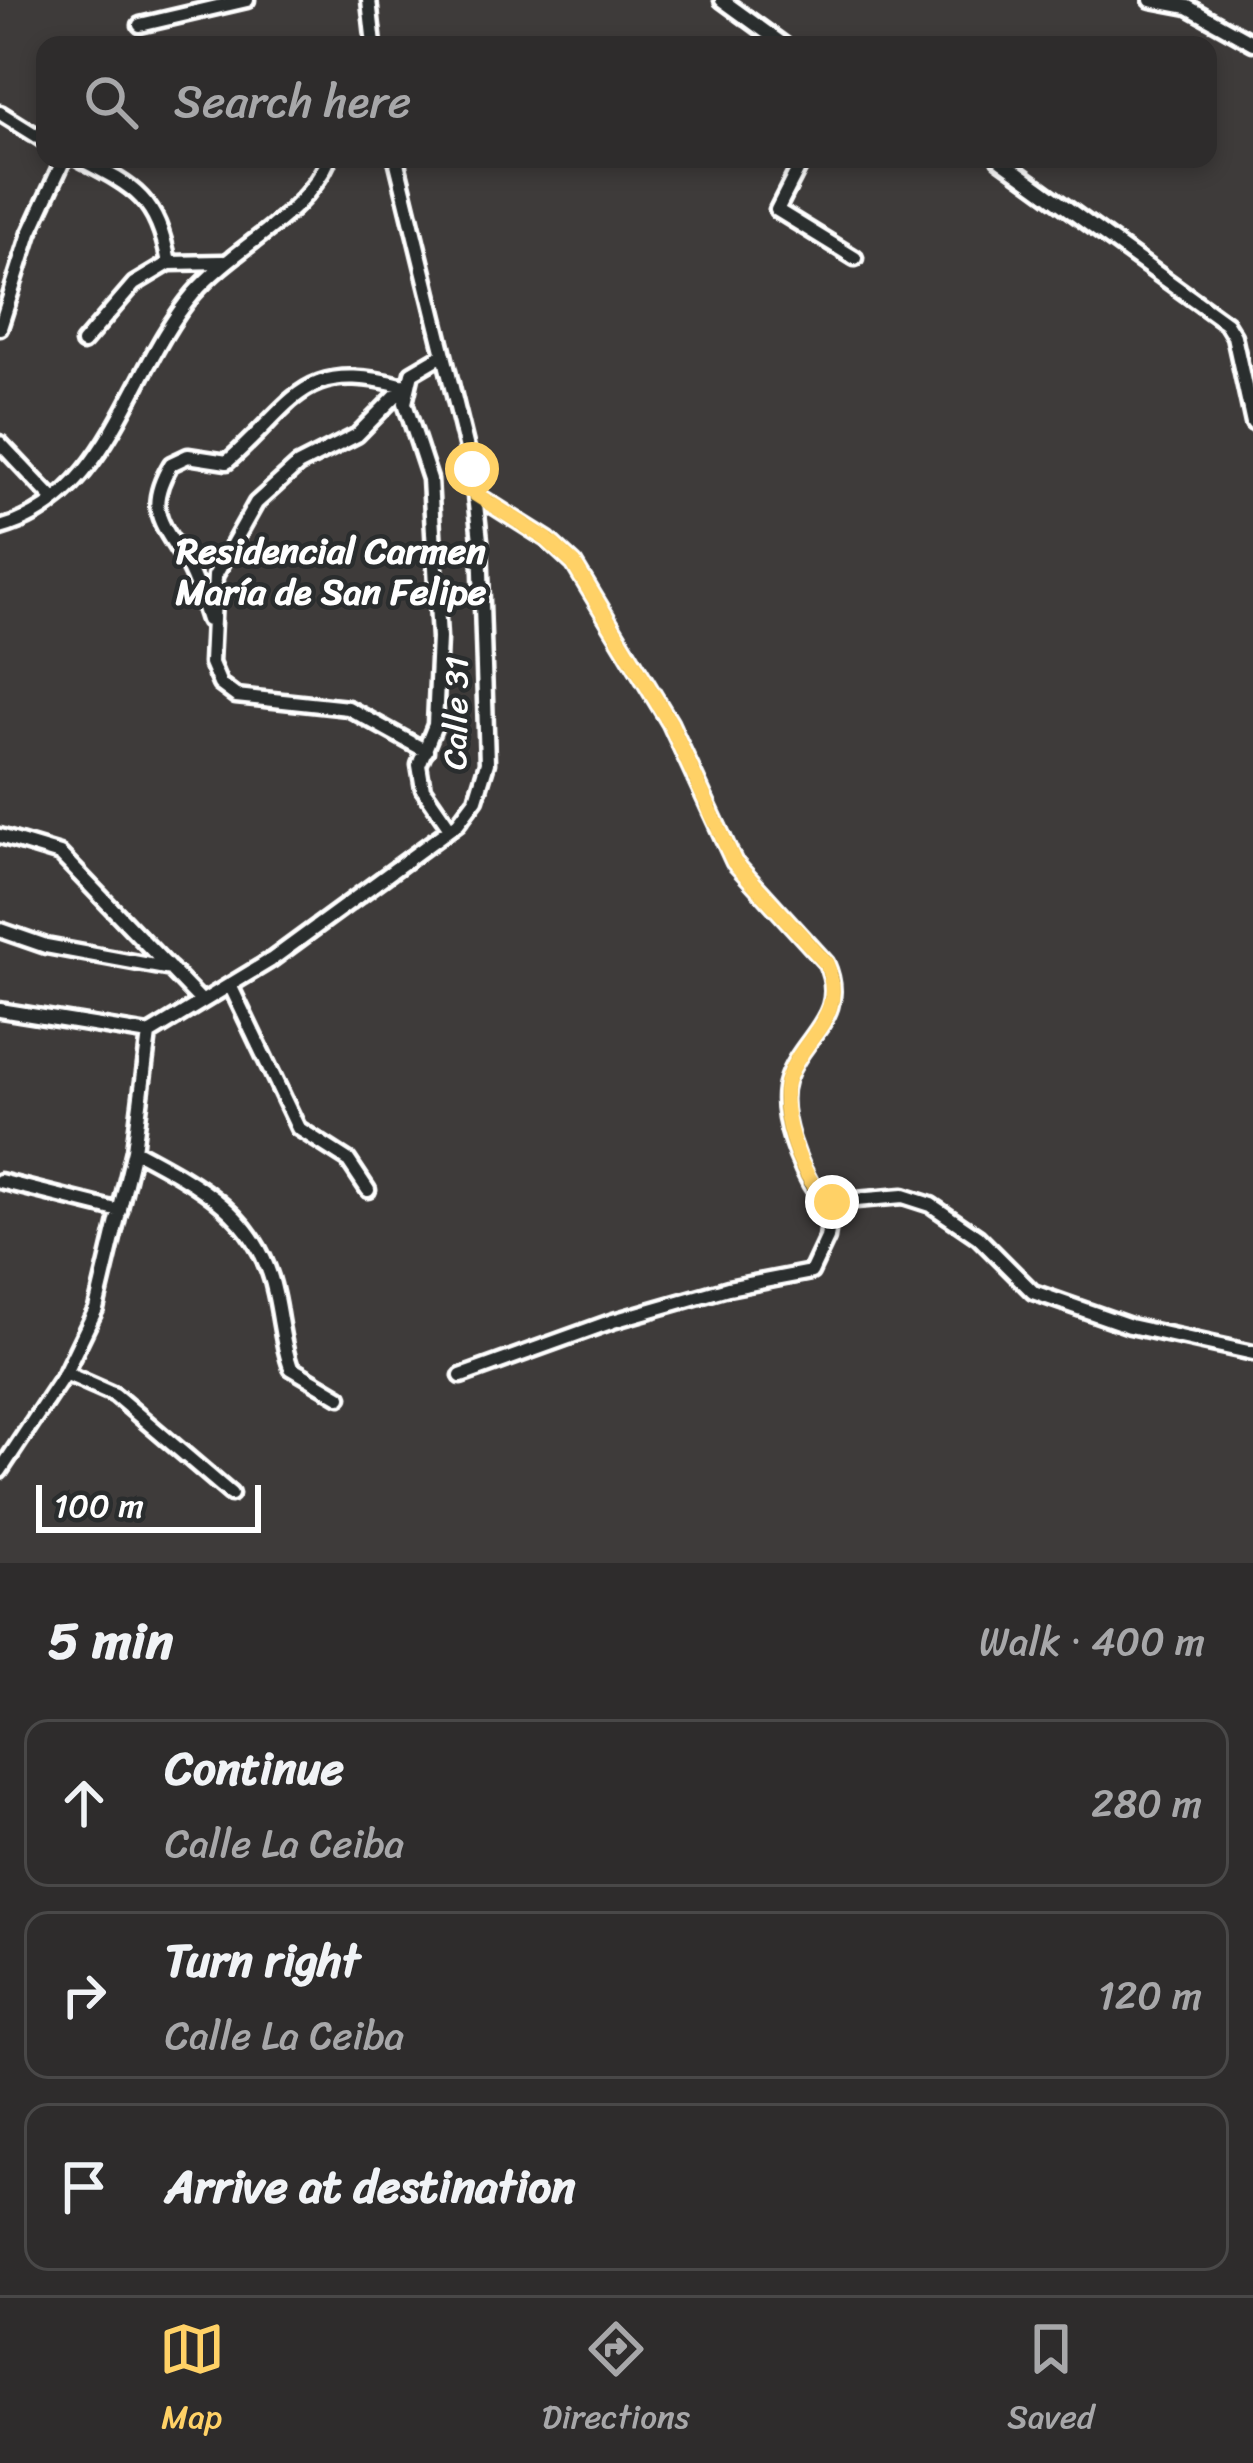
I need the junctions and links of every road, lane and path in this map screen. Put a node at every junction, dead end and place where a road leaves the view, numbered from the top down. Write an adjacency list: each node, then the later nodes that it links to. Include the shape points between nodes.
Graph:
1 (247, 0): 7 (street)
2 (369, 0): 8 (street)
3 (722, 0): 9 (street)
4 (1151, 0): 6 (street)
5 (1202, 0): 6 (street)
6 (1203, 16): 10 (street)
7 (140, 26)
8 (373, 36)
9 (772, 36)
10 (1253, 43)
11 (0, 113): 12 (street)
12 (36, 135)
13 (60, 168): 22 (street)
14 (98, 168): 21 (street, via 133,185 161,221)
15 (324, 168): 20 (street, via 303,204)
16 (398, 168): 24 (street, Calle 31)
17 (798, 168): 19 (street, via 777,210)
18 (1012, 168): 26 (street, via 1226,323)
19 (855, 258)
20 (223, 262): 21 (street); 29 (street, via 147,364 112,438)
21 (169, 263): 23 (street, via 134,284)
22 (0, 328)
23 (83, 344)
24 (442, 356): 25 (street); 28 (street, Calle 31)
25 (405, 386): 31 (street, via 357,435 298,465 256,503 215,576); 31 (street, via 335,375 278,412 227,462 188,456 171,464 159,493 159,526 184,560); 32 (street, via 430,478 438,700)
26 (1253, 423)
27 (0, 443): 29 (street)
28 (475, 494): 33 (street, Calle 31, via 487,763 476,799); 44 (street, via 574,564 670,723 734,862 826,963 832,1008 784,1097 808,1180)
29 (53, 499): 30 (street)
30 (0, 528)
31 (210, 626): 32 (street, via 220,685 236,696 348,708)
32 (426, 751): 33 (street, via 419,765 424,789)
33 (451, 828): 37 (street, Calle 31)
34 (0, 836): 36 (street, via 60,854)
35 (0, 930): 36 (street)
36 (172, 969): 38 (street)
37 (230, 985): 38 (street, Calle 31); 43 (street, via 298,1128 348,1160)
38 (202, 1002): 40 (street, Calle 31)
39 (0, 1010): 40 (street)
40 (148, 1034): 41 (street)
41 (134, 1150): 45 (street); 49 (street, via 204,1187 245,1223 274,1288 290,1368)
42 (0, 1181): 45 (street)
43 (368, 1190)
44 (832, 1202): 46 (street, via 903,1196 932,1204 1033,1292 1130,1326); 48 (street, via 811,1272 613,1321)
45 (119, 1211): 47 (street, via 96,1309)
46 (1253, 1353)
47 (65, 1373): 50 (street); 51 (street, via 116,1395)
48 (461, 1376)
49 (340, 1397)
50 (0, 1471)
51 (232, 1494)

